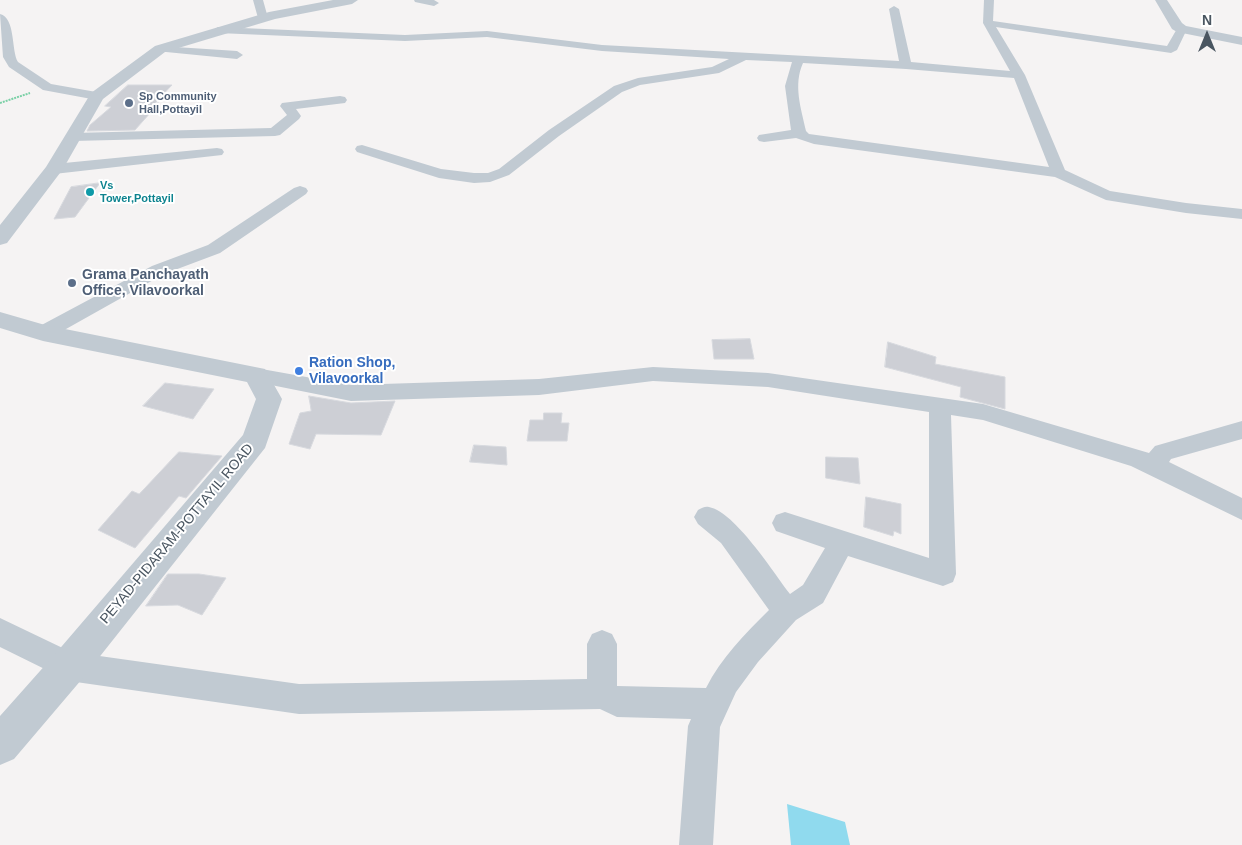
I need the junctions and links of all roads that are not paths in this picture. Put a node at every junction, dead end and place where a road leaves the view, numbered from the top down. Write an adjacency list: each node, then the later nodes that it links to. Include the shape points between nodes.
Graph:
1 (258, 0): 9 (street)
2 (352, 0): 9 (street)
3 (420, 0): 6 (street)
4 (989, 0): 10 (street)
5 (1161, 0): 11 (street)
6 (434, 2)
7 (894, 9): 18 (street)
8 (0, 18): 20 (street, via 8,37 9,57 13,64 47,87)
9 (263, 18): 12 (street)
10 (988, 23): 11 (street, via 1171,50); 19 (street)
11 (1182, 29): 13 (street)
12 (218, 30): 14 (street); 16 (street, via 405,38 487,34 602,48)
13 (1242, 42)
14 (160, 49): 15 (street); 20 (street)
15 (237, 55)
16 (743, 56): 17 (street); 25 (street, via 715,70 638,82 618,89 504,172 490,177 439,173)
17 (799, 59): 18 (street); 22 (street, via 792,72 791,92)
18 (906, 66): 19 (street)
19 (1019, 75): 28 (street)
20 (97, 96): 23 (street)
21 (340, 100): 23 (street, via 287,106 294,116 275,132)
22 (800, 133): 24 (street); 28 (street, via 814,140)
23 (73, 137): 27 (street)
24 (764, 138)
25 (362, 149)
26 (217, 152): 27 (street)
27 (54, 169): 31 (street)
28 (1059, 173): 30 (street, via 1106,195)
29 (300, 191): 33 (street, via 214,249 158,270)
30 (1242, 214)
31 (0, 239)
32 (0, 320): 33 (street)
33 (43, 334): 34 (street)
34 (256, 375): 35 (street, via 351,393 539,387 653,374 768,380); 45 (street, PEYAD-PIDARAM-POTTAYIL ROAD, via 269,399 255,440)
35 (940, 406): 37 (street, via 984,412); 41 (street, via 943,574)
36 (1242, 430): 37 (street, via 1163,452)
37 (1153, 466): 38 (street)
38 (1242, 510)
39 (708, 517): 42 (street, via 730,535)
40 (785, 523): 41 (street)
41 (842, 543): 42 (street, via 813,594)
42 (786, 612): 47 (street, via 725,681)
43 (0, 632): 45 (street)
44 (602, 644): 46 (street)
45 (69, 666): 46 (street, via 299,699); 48 (street, PEYAD-PIDARAM-POTTAYIL ROAD)
46 (602, 694): 47 (street, via 617,702)
47 (715, 704): 49 (street, via 704,726)
48 (0, 745)
49 (696, 845)

